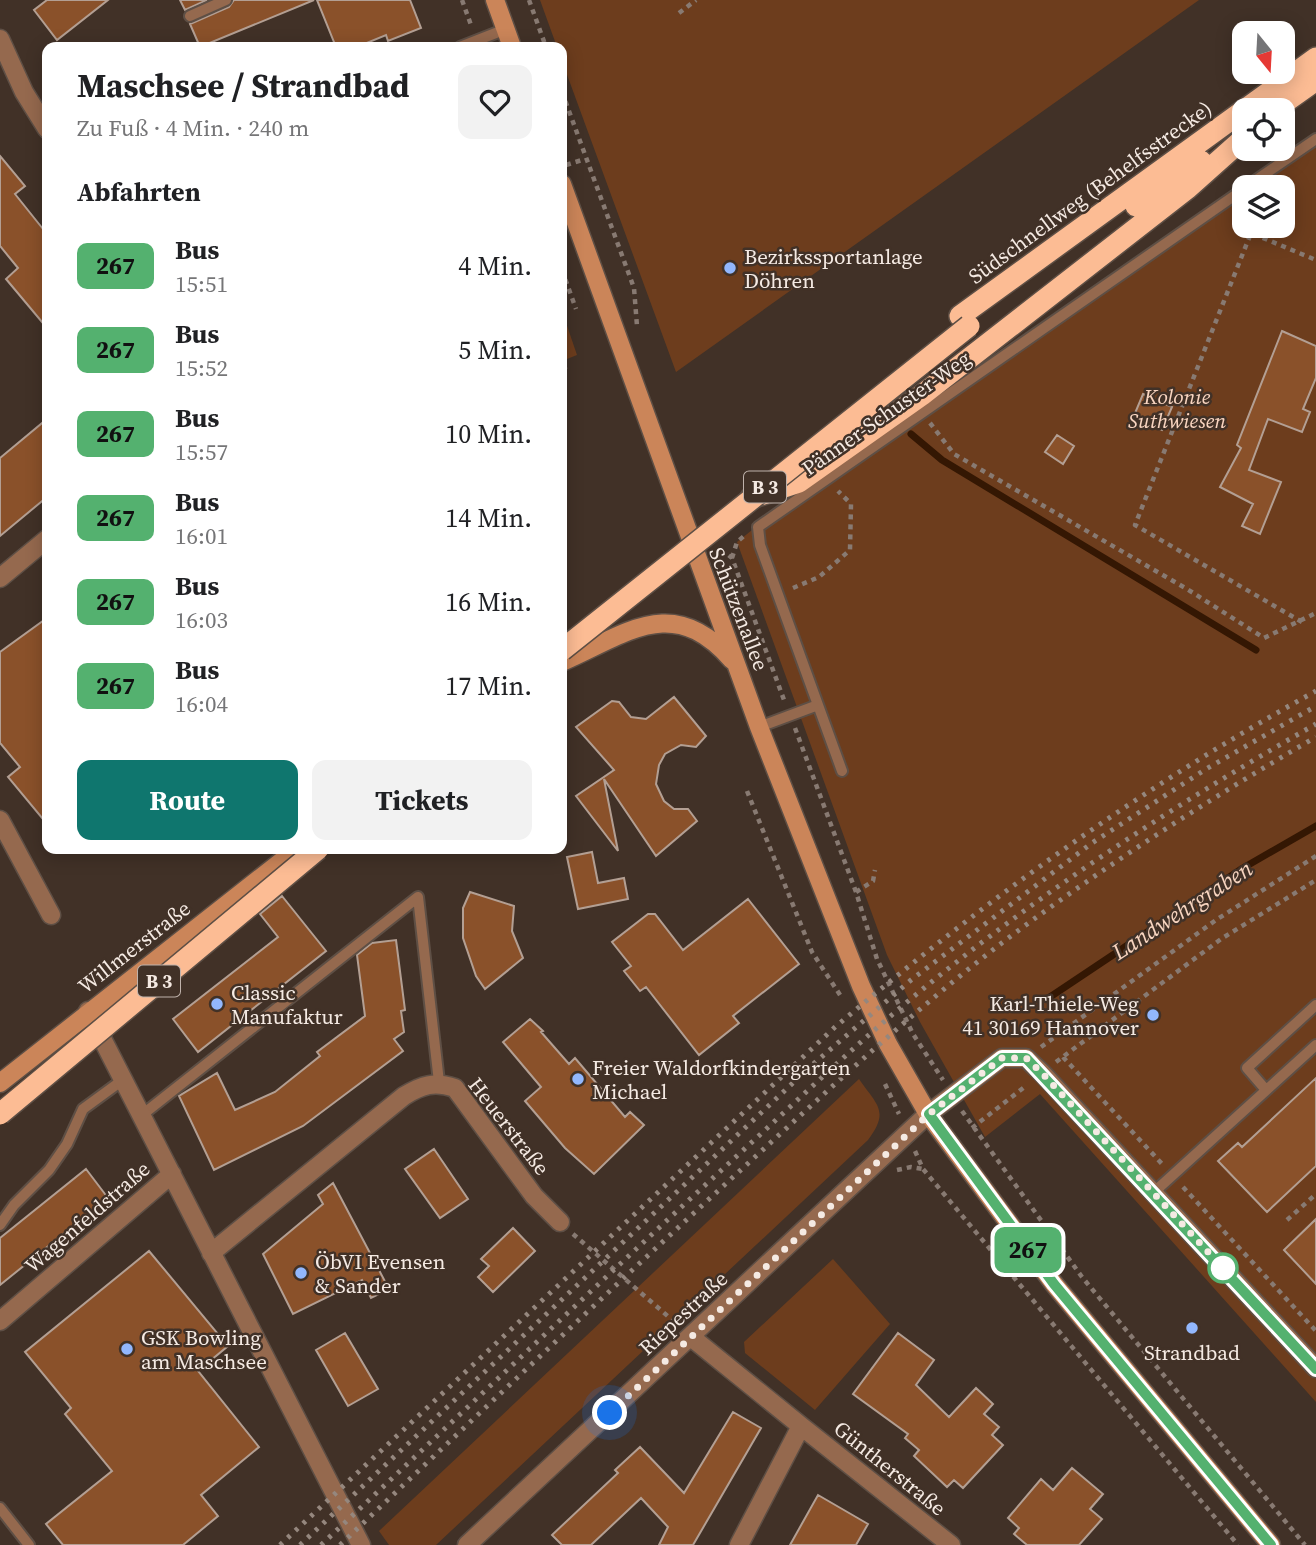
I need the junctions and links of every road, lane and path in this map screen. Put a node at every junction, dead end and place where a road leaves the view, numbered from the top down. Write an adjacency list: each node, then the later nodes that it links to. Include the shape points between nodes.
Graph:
1 (226, 0): 6 (lane)
2 (495, 0): 7 (street)
3 (529, 0): 11 (path)
4 (696, 0): 5 (path)
5 (678, 12)
6 (190, 16)
7 (506, 29): 9 (lane); 10 (street)
8 (0, 39): 16 (street)
9 (473, 42)
10 (510, 42)
11 (544, 42)
12 (1316, 58): 28 (highway, Südschnellweg (Behelfsstrecke) / B 3)
13 (1316, 80): 14 (highway)
14 (1291, 98)
15 (567, 107): 20 (path)
16 (42, 121)
17 (1232, 139): 28 (highway, Südschnellweg (Behelfsstrecke) / B 3)
18 (1316, 139): 22 (lane, Pänner-Schuster-Weg)
19 (1232, 149): 32 (highway, via 922,396 799,482 740,504)
20 (585, 159): 21 (path); 29 (path, via 634,288)
21 (567, 164)
22 (1264, 175)
23 (1232, 197): 30 (lane, Pänner-Schuster-Weg)
24 (567, 198): 34 (street, Schützenallee)
25 (1316, 260): 38 (path, via 1251,233 1135,525)
26 (567, 284): 27 (path)
27 (576, 309)
28 (965, 321): 39 (highway, B 3); 41 (highway, B 3, bridge)
29 (637, 335)
30 (920, 412): 31 (lane, Pänner-Schuster-Weg); 38 (path, via 954,454 1264,638)
31 (825, 479): 36 (lane, Pänner-Schuster-Weg, via 758,527); 36 (path, via 851,503 850,550 820,577)
32 (709, 529): 34 (highway); 45 (path, via 732,558)
33 (42, 543): 35 (street)
34 (691, 543): 40 (street); 43 (street, Schützenallee)
35 (0, 578)
36 (778, 594): 44 (lane, Pänner-Schuster-Weg)
37 (1316, 613): 38 (path)
38 (1302, 622)
39 (567, 629)
40 (567, 639)
41 (567, 646)
42 (567, 660): 43 (street, via 649,623 680,622 709,638)
43 (737, 665): 46 (street, Schützenallee)
44 (818, 705): 45 (lane); 47 (lane, Pänner-Schuster-Weg)
45 (790, 716): 46 (lane); 56 (path)
46 (759, 727): 72 (street, Schützenallee, via 860,986)
47 (842, 771)
48 (747, 791): 58 (path, via 812,953)
49 (0, 820): 57 (street)
50 (291, 854): 60 (street, Willmerstraße)
51 (291, 854): 70 (highway, B 3)
52 (312, 854): 71 (highway, B 3, bridge)
53 (1316, 856): 64 (path, via 1226,913)
54 (875, 870): 56 (path, via 873,881)
55 (1316, 880): 63 (path, via 1221,939)
56 (856, 892): 61 (path, via 877,959)
57 (51, 915)
58 (839, 993)
59 (1316, 1005): 69 (lane, via 1247,1068)
60 (88, 1011): 65 (street); 67 (street, Willmerstraße)
61 (913, 1034)
62 (1316, 1045): 69 (lane)
63 (1063, 1057): 66 (path); 76 (path)
64 (1026, 1058): 66 (street); 72 (street, Riepestraße, via 1002,1058)
65 (124, 1079): 73 (street); 81 (lane, via 83,1110 49,1170)
66 (1047, 1079): 77 (street); 96 (path, via 972,1128 1082,1277)
67 (0, 1083)
68 (439, 1083): 73 (lane, via 418,897); 80 (street, Heuerstraße, via 455,1088 534,1196); 82 (street, Heuerstraße, via 404,1096)
69 (1266, 1090): 76 (lane)
70 (0, 1096)
71 (0, 1114)
72 (929, 1114): 74 (street, Riepestraße); 95 (street, Schützenallee, via 1054,1284)
73 (142, 1115): 75 (street)
74 (907, 1133): 85 (street, Riepestraße); 94 (path, via 923,1170)
75 (172, 1174): 82 (street); 83 (street, Wagenfeldstraße)
76 (1172, 1175): 77 (lane); 84 (path)
77 (1153, 1193): 86 (street)
78 (1316, 1194): 79 (path)
79 (1287, 1220)
80 (560, 1222): 85 (path)
81 (0, 1225)
82 (211, 1253): 90 (street)
83 (0, 1321)
84 (1316, 1331)
85 (691, 1337): 87 (street, Güntherstraße); 91 (street, Riepestraße)
86 (1316, 1368)
87 (801, 1426): 92 (street, Güntherstraße); 93 (street, Güntherstraße)
88 (0, 1508): 89 (lane)
89 (29, 1545)
90 (362, 1545)
91 (467, 1545)
92 (739, 1545)
93 (951, 1545)
94 (1238, 1545)
95 (1271, 1545)
96 (1305, 1545)

